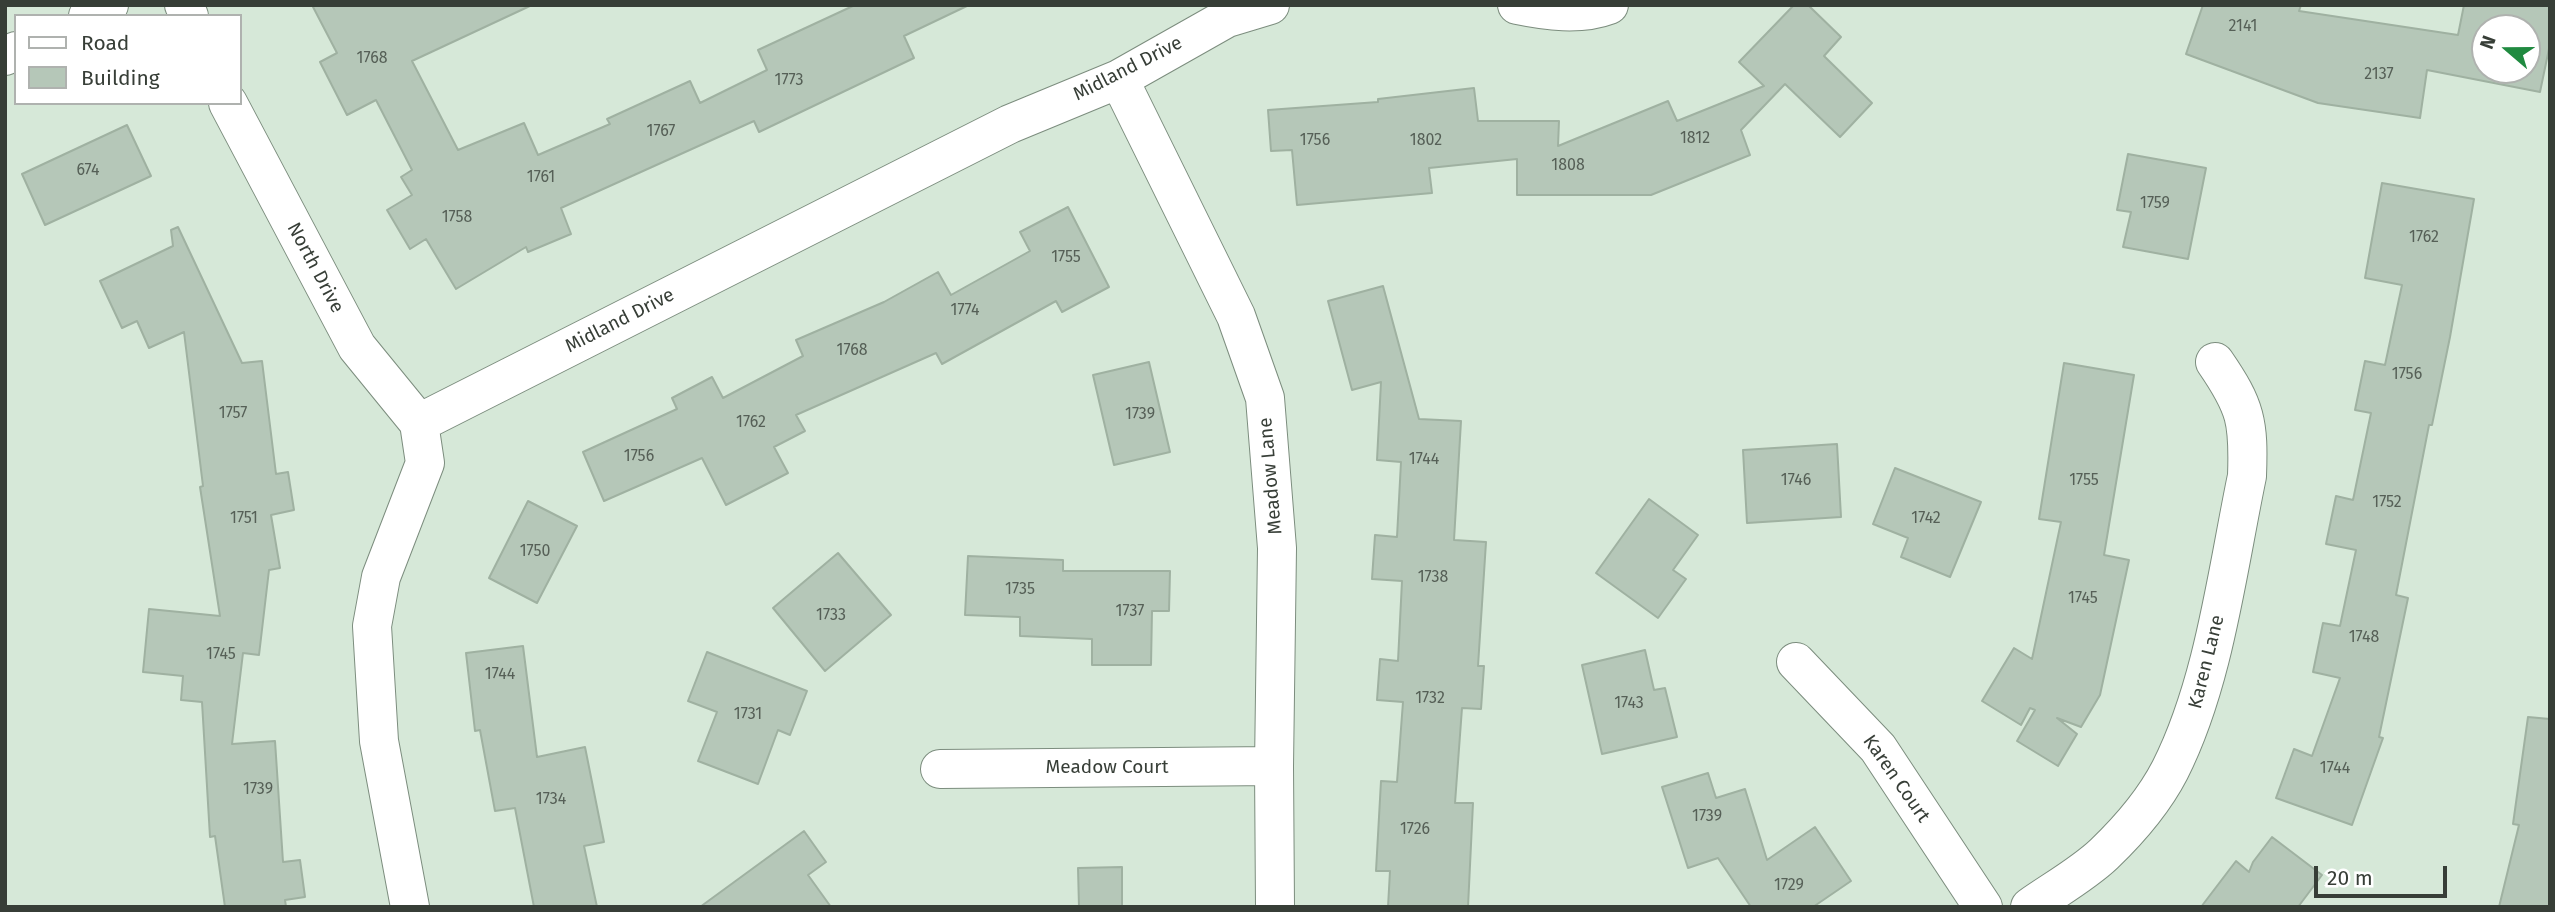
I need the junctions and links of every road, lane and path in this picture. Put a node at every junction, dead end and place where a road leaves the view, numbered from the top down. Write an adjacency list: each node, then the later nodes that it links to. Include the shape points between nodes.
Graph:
1 (109, 5): 5 (street)
2 (1270, 5): 6 (street, Midland Drive, via 1227,18)
3 (1517, 5): 4 (street, via 1542,11 1595,10)
4 (1609, 5)
5 (92, 14)
6 (1118, 79): 9 (street, Midland Drive, via 1010,124); 11 (street, Meadow Lane, via 1236,316 1265,398 1277,548)
7 (229, 105): 9 (street, North Drive, via 357,347)
8 (2215, 362): 16 (street, Karen Lane, via 2245,416 2247,476 2192,720 2169,772 2137,818 2102,855)
9 (419, 423): 13 (street, via 425,463 381,577 372,626 379,741)
10 (1796, 662): 15 (street, Karen Court, via 1878,748)
11 (1274, 766): 12 (street, Meadow Court); 14 (street, Meadow Lane)
12 (940, 769)
13 (410, 907)
14 (1275, 907)
15 (1983, 907)
16 (2030, 907)

